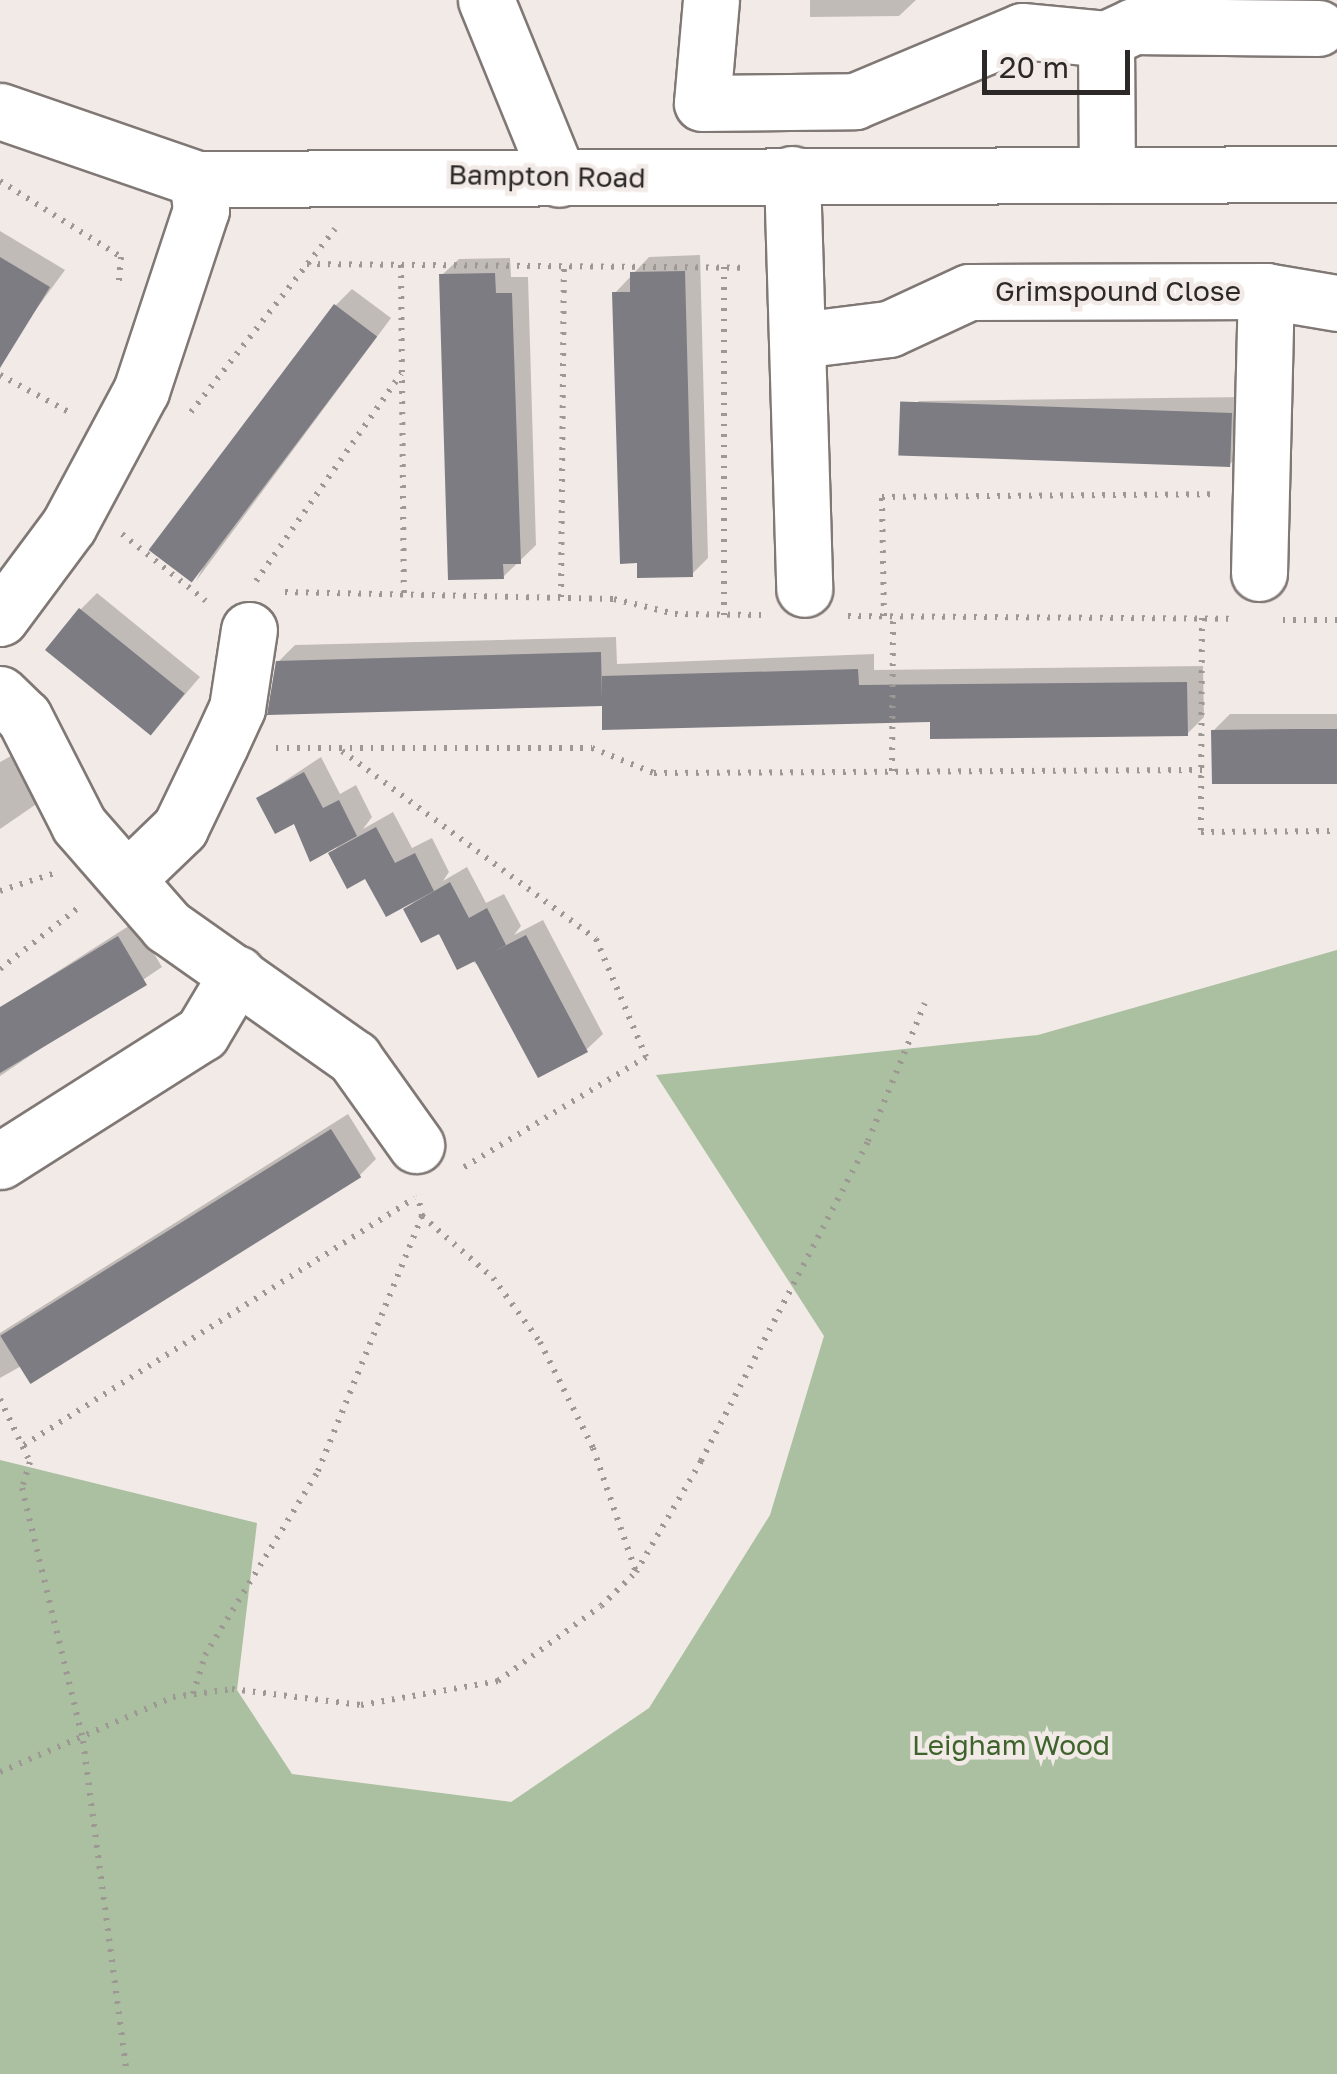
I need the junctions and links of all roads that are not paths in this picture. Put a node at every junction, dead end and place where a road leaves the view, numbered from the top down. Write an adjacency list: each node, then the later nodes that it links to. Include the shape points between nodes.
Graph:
1 (486, 0): 10 (street)
2 (711, 0): 3 (street, via 702,104 855,101 1022,31)
3 (1125, 22): 4 (street); 8 (street)
4 (1318, 28)
5 (0, 111): 9 (street, Bampton Road)
6 (792, 174): 8 (street, Bampton Road); 10 (street, Bampton Road); 13 (street)
7 (1337, 174): 8 (street, Bampton Road)
8 (1106, 175)
9 (198, 179): 10 (street, Bampton Road); 16 (street, via 201,210 174,301 116,438 81,502)
10 (559, 179)
11 (1266, 291): 12 (street, Grimspound Close); 13 (street, Grimspound Close, via 969,292 889,329); 14 (street, Grimspound Close)
12 (1337, 303)
13 (798, 340): 15 (street)
14 (1257, 604)
15 (801, 607)
16 (0, 618)
17 (233, 620): 19 (street, via 238,708 180,828)
18 (0, 694): 19 (street, via 24,717 79,824)
19 (124, 876): 20 (street, via 167,926)
20 (238, 974): 21 (street, via 202,1033); 22 (street, via 354,1058)
21 (0, 1161)
22 (431, 1162)

